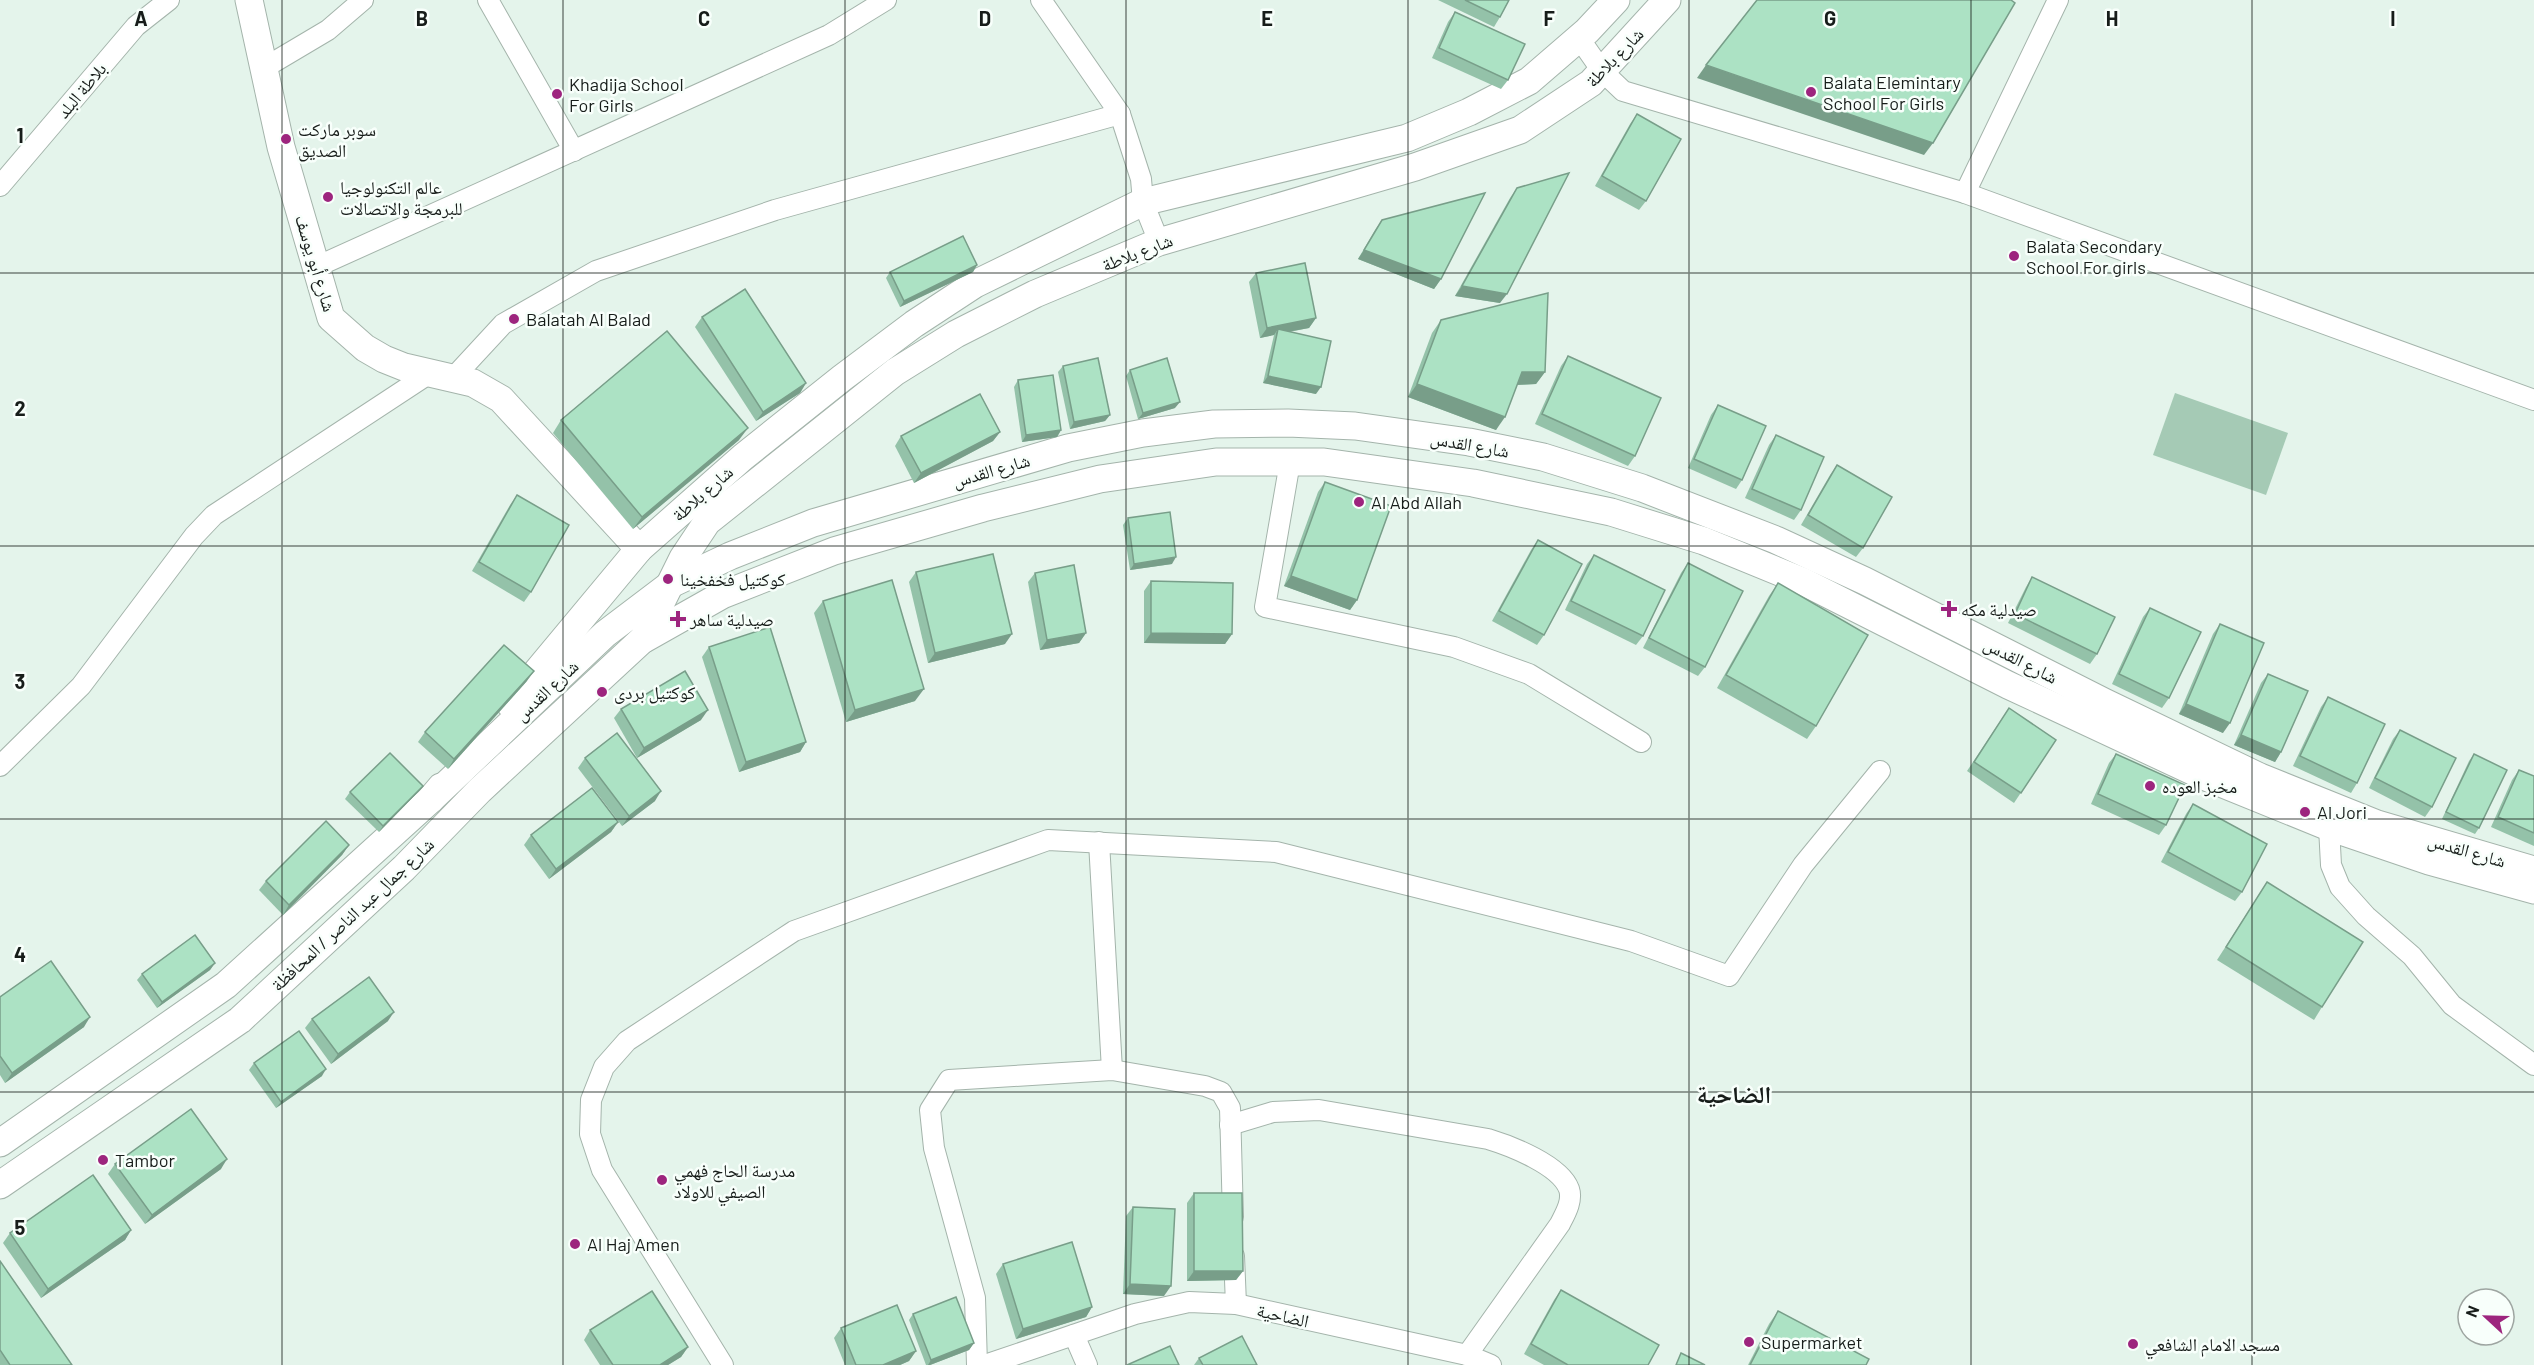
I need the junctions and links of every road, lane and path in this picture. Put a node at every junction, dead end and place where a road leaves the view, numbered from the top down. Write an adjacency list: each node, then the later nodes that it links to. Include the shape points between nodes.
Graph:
1 (169, 0): 15 (street, بلاطة البلد, via 136,26)
2 (249, 0): 11 (main road, شارع أبو يوسف)
3 (363, 0): 11 (street, via 328,30)
4 (488, 0): 14 (street)
5 (886, 0): 14 (street, via 829,35)
6 (1041, 0): 13 (street)
7 (1616, 0): 10 (main road, شارع بلاطة)
8 (1667, 0): 12 (main road, شارع بلاطة)
9 (2058, 0): 16 (street)
10 (1579, 38): 12 (street); 17 (main road, شارع بلاطة, via 1529,81 1407,138)
11 (264, 68): 19 (main road, شارع أبو يوسف, via 281,147)
12 (1602, 71): 16 (street, via 1623,91 1646,99); 18 (main road, شارع بلاطة, via 1591,83 1520,130 1415,167)
13 (1120, 114): 17 (street, via 1141,179); 20 (street, via 776,210 596,271 503,324)
14 (574, 151): 19 (street)
15 (0, 186)
16 (1965, 193): 21 (street)
17 (1143, 202): 18 (street); 23 (main road, شارع بلاطة, via 975,284 914,324 752,450)
18 (1159, 242): 24 (main road, شارع بلاطة, via 1035,294 956,334 895,372 707,522)
19 (316, 267): 20 (main road, شارع أبو يوسف, via 332,318 348,335 384,359)
20 (442, 375): 23 (main road, شارع أبو يوسف, via 473,383 501,399); 27 (street, via 214,515 81,686)
21 (2534, 400)
22 (1290, 462): 25 (main road, شارع القدس, via 1216,462 1100,479 983,508 834,551 722,595); 26 (street, via 1265,607 1454,647 1529,674); 30 (main road, شارع القدس, via 1324,462 1473,483 1611,512 1704,541 1804,582 2008,685 2201,775)
23 (639, 549): 29 (main road, شارع جمال عبد الناصر / المحافظة)
24 (667, 592): 25 (main road, شارع جمال عبد الناصر / المحافظة); 29 (main road, شارع القدس, via 605,634); 32 (main road, شارع القدس, via 730,556 813,523 1068,448 1143,433 1214,424 1288,423 1355,426 1469,442 1543,457 1642,488 1776,540 2260,777 2377,824)
25 (643, 639): 38 (main road, شارع جمال عبد الناصر / المحافظة, via 240,1020)
26 (1641, 742)
27 (0, 766)
28 (1880, 771): 31 (street, via 1803,865 1728,976 1631,941 1276,852)
29 (430, 800): 37 (main road, شارع جمال عبد الناصر / المحافظة, via 225,985)
30 (2329, 827): 33 (main road, شارع القدس, via 2429,861); 34 (street, via 2331,865 2340,887 2412,956 2452,1005)
31 (1099, 842): 35 (street); 42 (street, via 1048,840 794,932 627,1041 604,1067 591,1100 594,1151)
32 (2534, 870)
33 (2534, 890)
34 (2534, 1065)
35 (1112, 1070): 36 (street, via 1221,1092 1230,1108); 43 (street, via 949,1080 930,1110 934,1148 975,1298)
36 (1230, 1125): 39 (street); 41 (street, via 1272,1112 1318,1110 1488,1139 1512,1147 1558,1173 1569,1190 1569,1206)
37 (0, 1143)
38 (0, 1185)
39 (1236, 1304): 40 (street, الضاحية, via 1189,1302 1135,1314); 41 (street, الضاحية)
40 (1074, 1335): 44 (street, الضاحية); 45 (street)
41 (1467, 1355): 46 (street, الضاحية)
42 (723, 1365)
43 (977, 1365)
44 (985, 1365)
45 (1087, 1365)
46 (1491, 1365)

